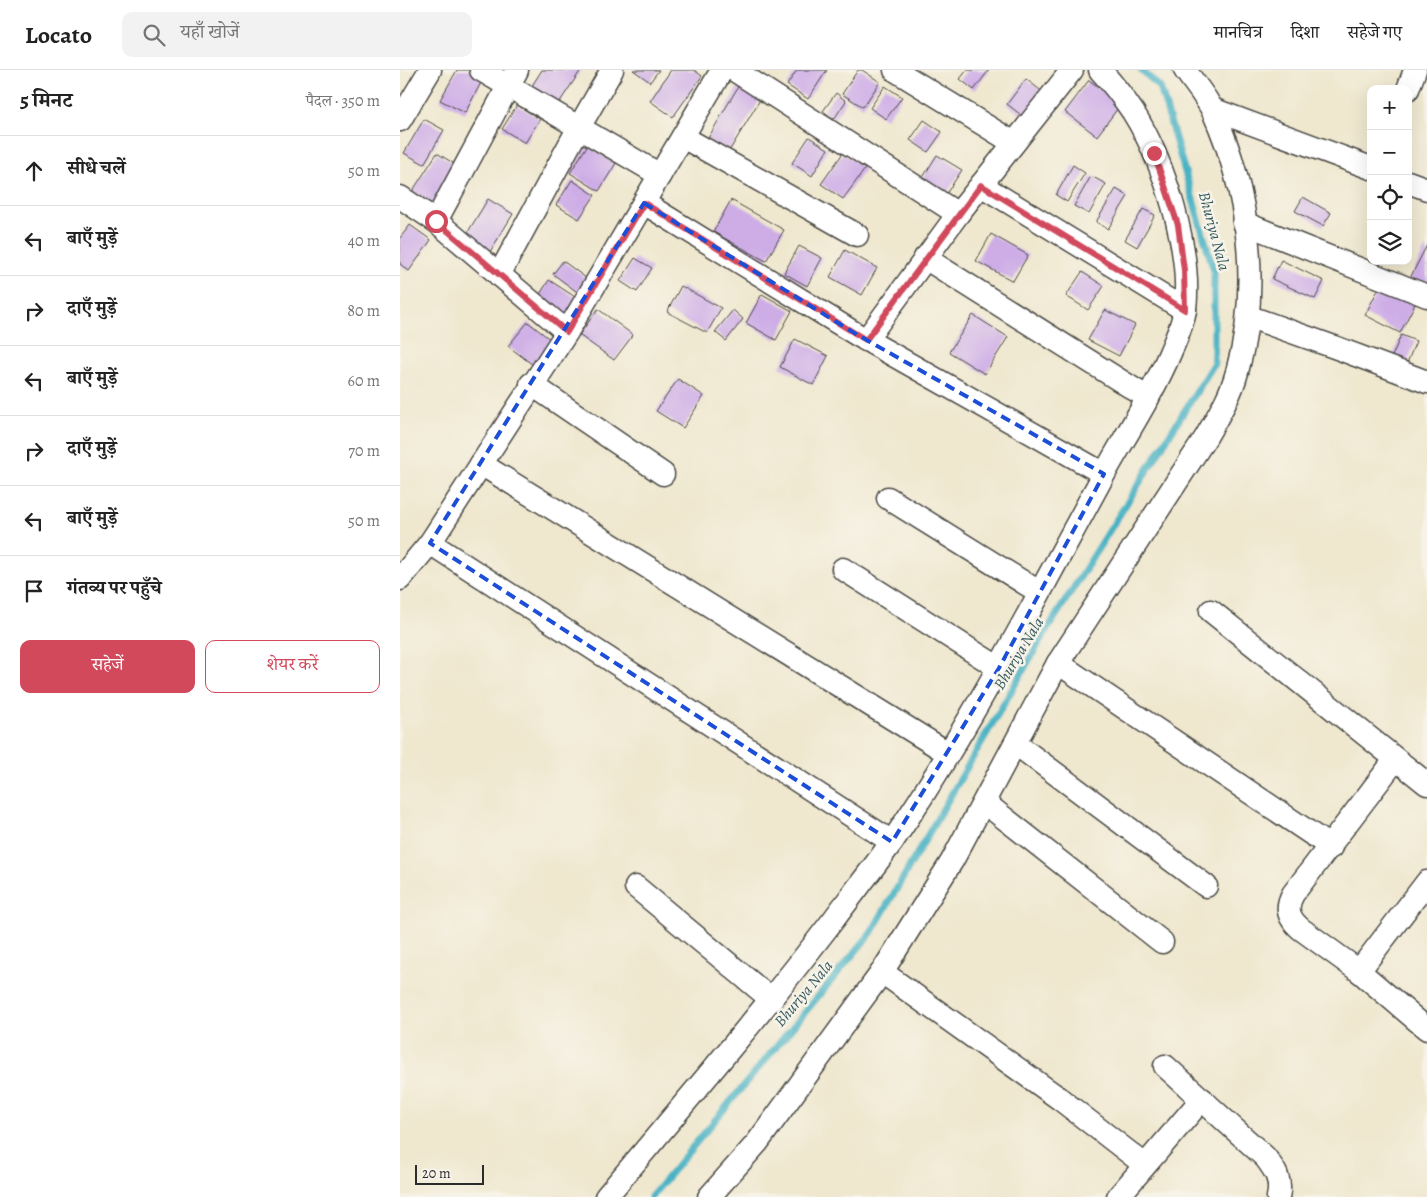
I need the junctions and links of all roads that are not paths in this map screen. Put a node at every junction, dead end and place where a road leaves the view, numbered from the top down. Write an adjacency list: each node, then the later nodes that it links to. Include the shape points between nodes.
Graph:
1 (430, 70): 14 (street)
2 (481, 70): 11 (street)
3 (612, 70): 15 (street)
4 (722, 70): 16 (street)
5 (734, 70): 25 (street)
6 (895, 70): 17 (street)
7 (1072, 70): 17 (street)
8 (1100, 70): 32 (street, via 1137,118 1154,153 1178,225)
9 (1185, 70): 13 (street)
10 (1415, 70): 12 (street)
11 (512, 78): 15 (street); 26 (street)
12 (1409, 85)
13 (1212, 109): 18 (street); 27 (street, via 1238,184)
14 (400, 120)
15 (578, 128): 19 (street); 30 (street)
16 (683, 137): 19 (street); 28 (street)
17 (1014, 143): 21 (street)
18 (1367, 167)
19 (660, 175): 24 (street)
20 (1412, 183): 22 (street)
21 (981, 185): 25 (street); 32 (street)
22 (1427, 189)
23 (400, 196): 26 (street)
24 (644, 203): 34 (street); 35 (street)
25 (958, 214): 29 (street)
26 (436, 221): 30 (street)
27 (1244, 223): 31 (street); 33 (street, via 1249,262)
28 (856, 235)
29 (925, 258): 35 (street); 38 (street)
30 (499, 275): 34 (street)
31 (1427, 296)
32 (1185, 310): 38 (street, via 1176,339)
33 (1250, 317): 36 (street); 48 (street, via 1237,373 1225,403)
34 (567, 332): 37 (street)
35 (866, 340): 41 (street)
36 (1427, 382)
37 (532, 384): 39 (street); 40 (street)
38 (1148, 398): 41 (street)
39 (481, 464): 43 (street); 51 (street)
40 (663, 474)
41 (1104, 474): 46 (street)
42 (888, 498): 46 (street)
43 (430, 543): 45 (street); 55 (street)
44 (843, 569): 49 (street)
45 (400, 578)
46 (1039, 592): 49 (street)
47 (1211, 612): 52 (street)
48 (1058, 663): 50 (street); 56 (street)
49 (999, 668): 51 (street)
50 (1016, 744): 54 (street); 58 (street)
51 (948, 753): 55 (street)
52 (1395, 760): 53 (street); 56 (street)
53 (1427, 784)
54 (985, 803): 60 (street); 62 (street)
55 (892, 842): 63 (street)
56 (1331, 847): 61 (street, via 1293,894 1288,912 1292,922)
57 (1427, 882): 61 (street)
58 (1206, 886)
59 (636, 887): 63 (street)
60 (1162, 942)
61 (1359, 971): 64 (street)
62 (882, 972): 67 (street); 69 (street, via 756,1143)
63 (772, 1000): 68 (street)
64 (1427, 1029)
65 (1165, 1066): 66 (street)
66 (1202, 1099): 67 (street); 71 (street, via 1277,1172)
67 (1146, 1164): 70 (street)
68 (606, 1197)
69 (709, 1197)
70 (1118, 1197)
71 (1278, 1197)

